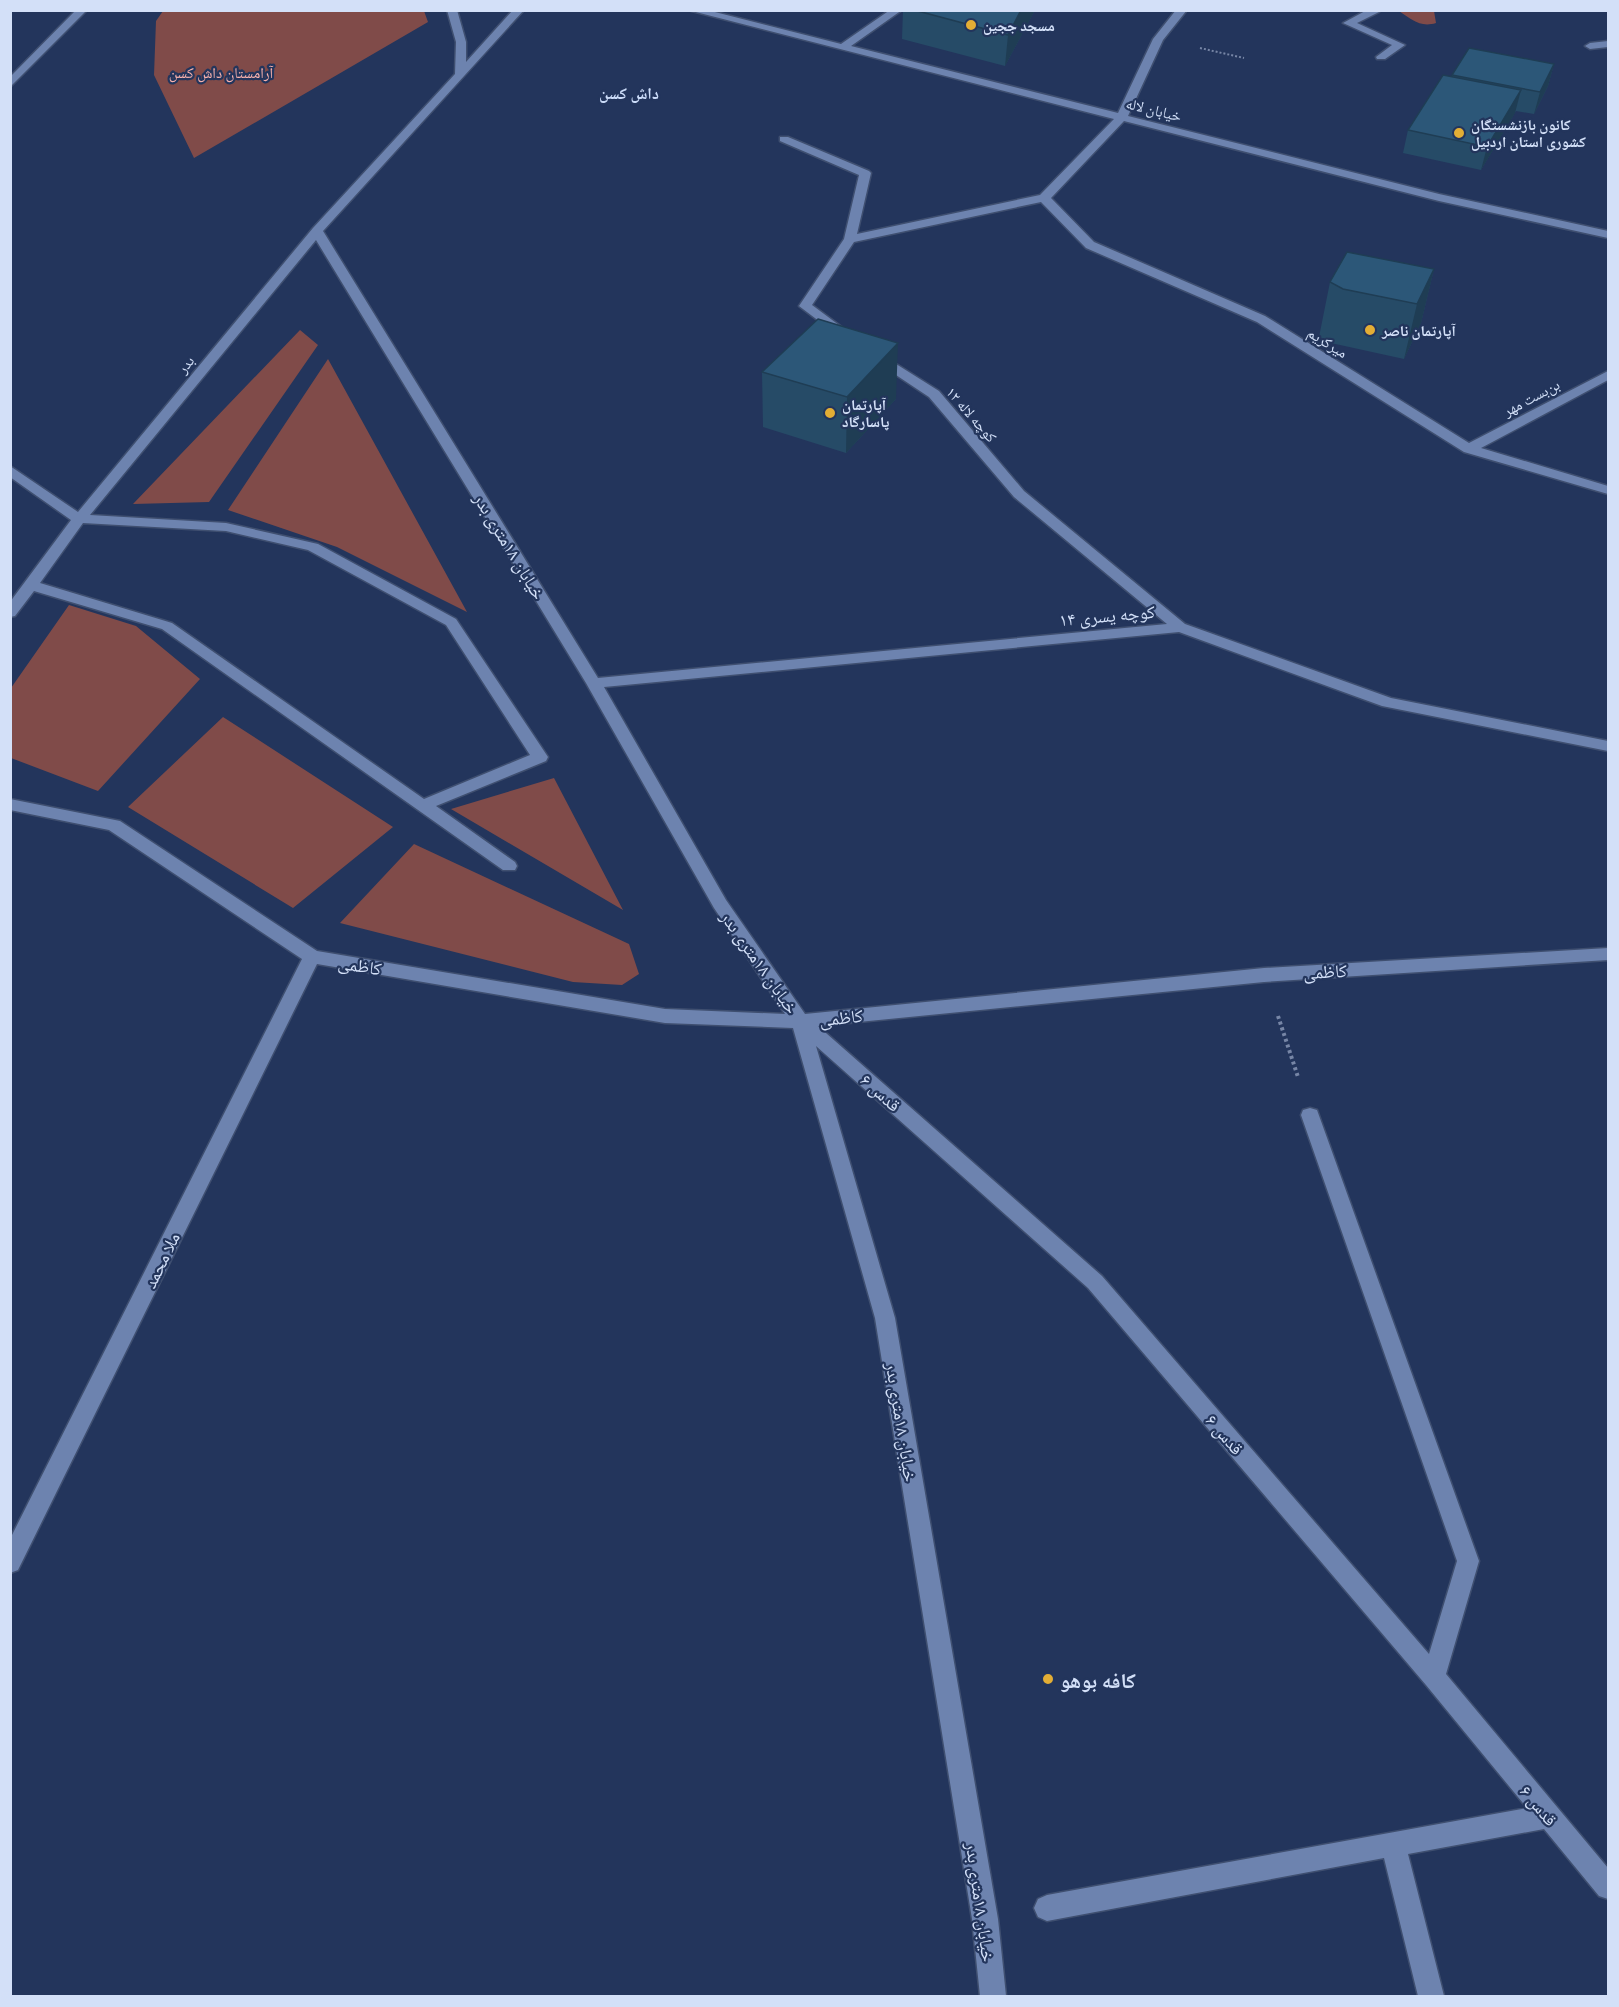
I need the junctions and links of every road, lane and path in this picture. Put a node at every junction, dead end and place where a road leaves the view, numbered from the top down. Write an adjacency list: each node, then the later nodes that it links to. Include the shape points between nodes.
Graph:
1 (82, 10): 13 (street)
2 (452, 10): 12 (street, via 461,42)
3 (519, 10): 12 (street)
4 (693, 10): 10 (street, خیابان لاله)
5 (897, 10): 10 (street)
6 (1182, 10): 14 (street, via 1158,39)
7 (1373, 11): 11 (street, via 1348,23 1400,45)
8 (1608, 44): 9 (street)
9 (1590, 46)
10 (842, 48): 14 (street, خیابان لاله)
11 (1381, 57)
12 (460, 75): 17 (street)
13 (10, 84)
14 (1122, 117): 16 (street); 18 (street, خیابان لاله, via 1439,197)
15 (784, 139): 19 (street, via 865,173)
16 (1044, 198): 19 (street); 21 (street, میرکریم, via 1090,245 1261,319)
17 (317, 231): 24 (street, بدر); 28 (street, خیابان ۱۸متری بدر)
18 (1608, 234)
19 (850, 239): 27 (street, کوچه لاله ۱۲, via 804,306 934,394 1019,494)
20 (1608, 375): 21 (street, بن‌بست مهر)
21 (1469, 449): 23 (street, میرکریم)
22 (10, 470): 24 (street)
23 (1608, 490)
24 (80, 519): 25 (street, بدر); 31 (street, via 226,527 313,547 451,622 540,757)
25 (31, 585): 26 (street, بدر); 31 (street, via 167,626)
26 (10, 613)
27 (1180, 627): 28 (street, کوچه یسری ۱۴); 29 (street, کوچه یسری ۱۴, via 1388,702)
28 (594, 683): 36 (street, خیابان ۱۸متری بدر, via 720,904)
29 (1608, 746)
30 (10, 804): 34 (street, کاظمی, via 114,825)
31 (424, 805): 32 (street)
32 (509, 866)
33 (1608, 954): 35 (street, کاظمی)
34 (312, 957): 36 (street, کاظمی, via 665,1016); 38 (street, ملا محمد)
35 (1264, 975): 36 (street, کاظمی); 37 (path)
36 (800, 1021): 39 (street, قدس ۶, via 1095,1282); 44 (street, خیابان ۱۸متری بدر, via 885,1318 985,1919)
37 (1310, 1115): 39 (street, via 1468,1561)
38 (10, 1563)
39 (1434, 1677): 40 (street, قدس ۶)
40 (1548, 1816): 41 (street); 42 (street, قدس ۶)
41 (1394, 1845): 43 (street); 45 (street)
42 (1608, 1887)
43 (1047, 1908)
44 (993, 1996)
45 (1431, 1996)

